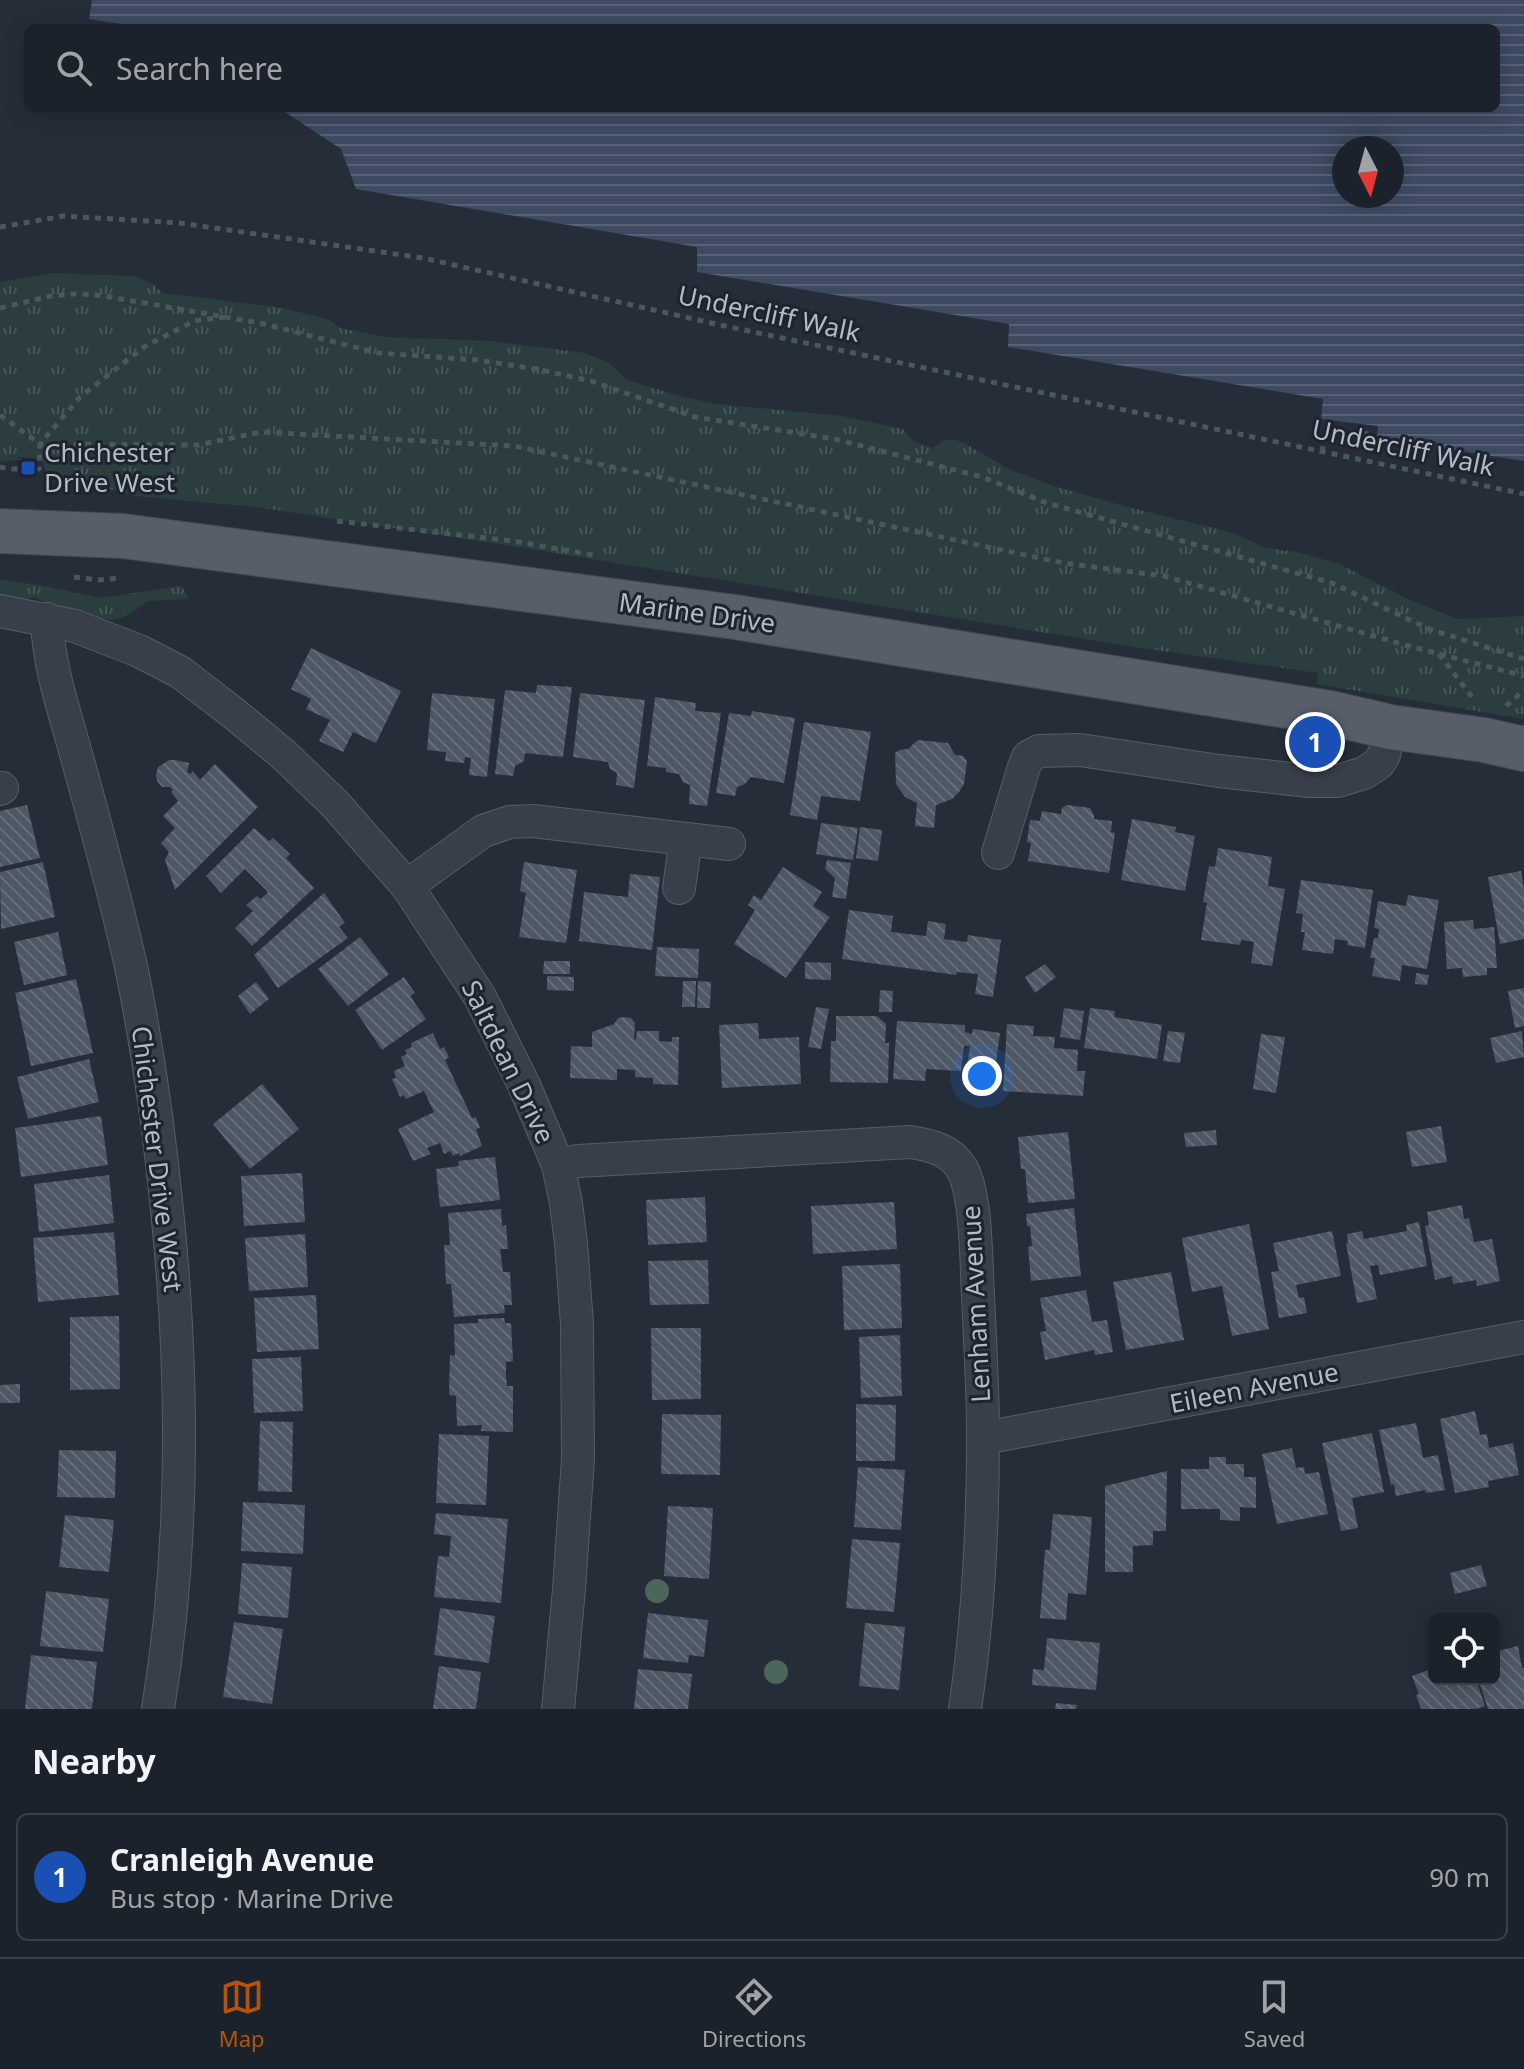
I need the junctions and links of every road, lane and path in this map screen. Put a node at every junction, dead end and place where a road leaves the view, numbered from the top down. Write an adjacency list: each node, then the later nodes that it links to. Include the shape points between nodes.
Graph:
1 (0, 227): 8 (path, Undercliff Walk, via 64,216 180,223 423,258)
2 (1, 307): 3 (path, via 51,296 98,295); 4 (path)
3 (225, 317): 7 (path, via 194,321 144,347 80,397); 15 (path, via 378,353 536,369 591,381 695,417 850,443 982,477 1047,503 1332,583 1429,629)
4 (0, 318)
5 (0, 415): 7 (path)
6 (1369, 434): 8 (path, via 1326,429)
7 (40, 444): 9 (path, via 39,469); 14 (path, via 198,445 261,432 514,446 1063,563 1164,576)
8 (1322, 452): 10 (path, Undercliff Walk)
9 (0, 467)
10 (1524, 494)
11 (0, 531): 20 (main road, Marine Drive, via 123,536 735,617)
12 (0, 611): 13 (street, Saltdean Drive)
13 (47, 619): 25 (street, Saltdean Drive, via 104,636 180,672 283,754); 30 (street, Chichester Drive West, via 53,668 132,972 164,1175 176,1311 179,1492 174,1591)
14 (1439, 654): 16 (path); 18 (path, via 1472,698)
15 (1524, 659)
16 (1524, 676)
17 (1524, 690): 19 (path)
18 (1481, 700)
19 (1507, 704)
20 (1390, 727): 21 (main road, Marine Drive); 24 (street, via 1378,764 1338,781 1219,771 1100,752 1039,751 1028,757)
21 (1524, 749)
22 (686, 839): 23 (street); 25 (street, via 510,822 483,831); 26 (street)
23 (729, 844)
24 (998, 853)
25 (407, 886): 27 (street, Saltdean Drive, via 480,997)
26 (679, 888)
27 (558, 1165): 29 (street, Lenham Avenue, via 885,1143 940,1149 963,1171 970,1193); 31 (street, Saltdean Drive, via 577,1324 578,1459)
28 (1524, 1337): 29 (street, Eileen Avenue)
29 (983, 1435): 32 (street, Lenham Avenue)
30 (158, 1709)
31 (558, 1709)
32 (965, 1709)

